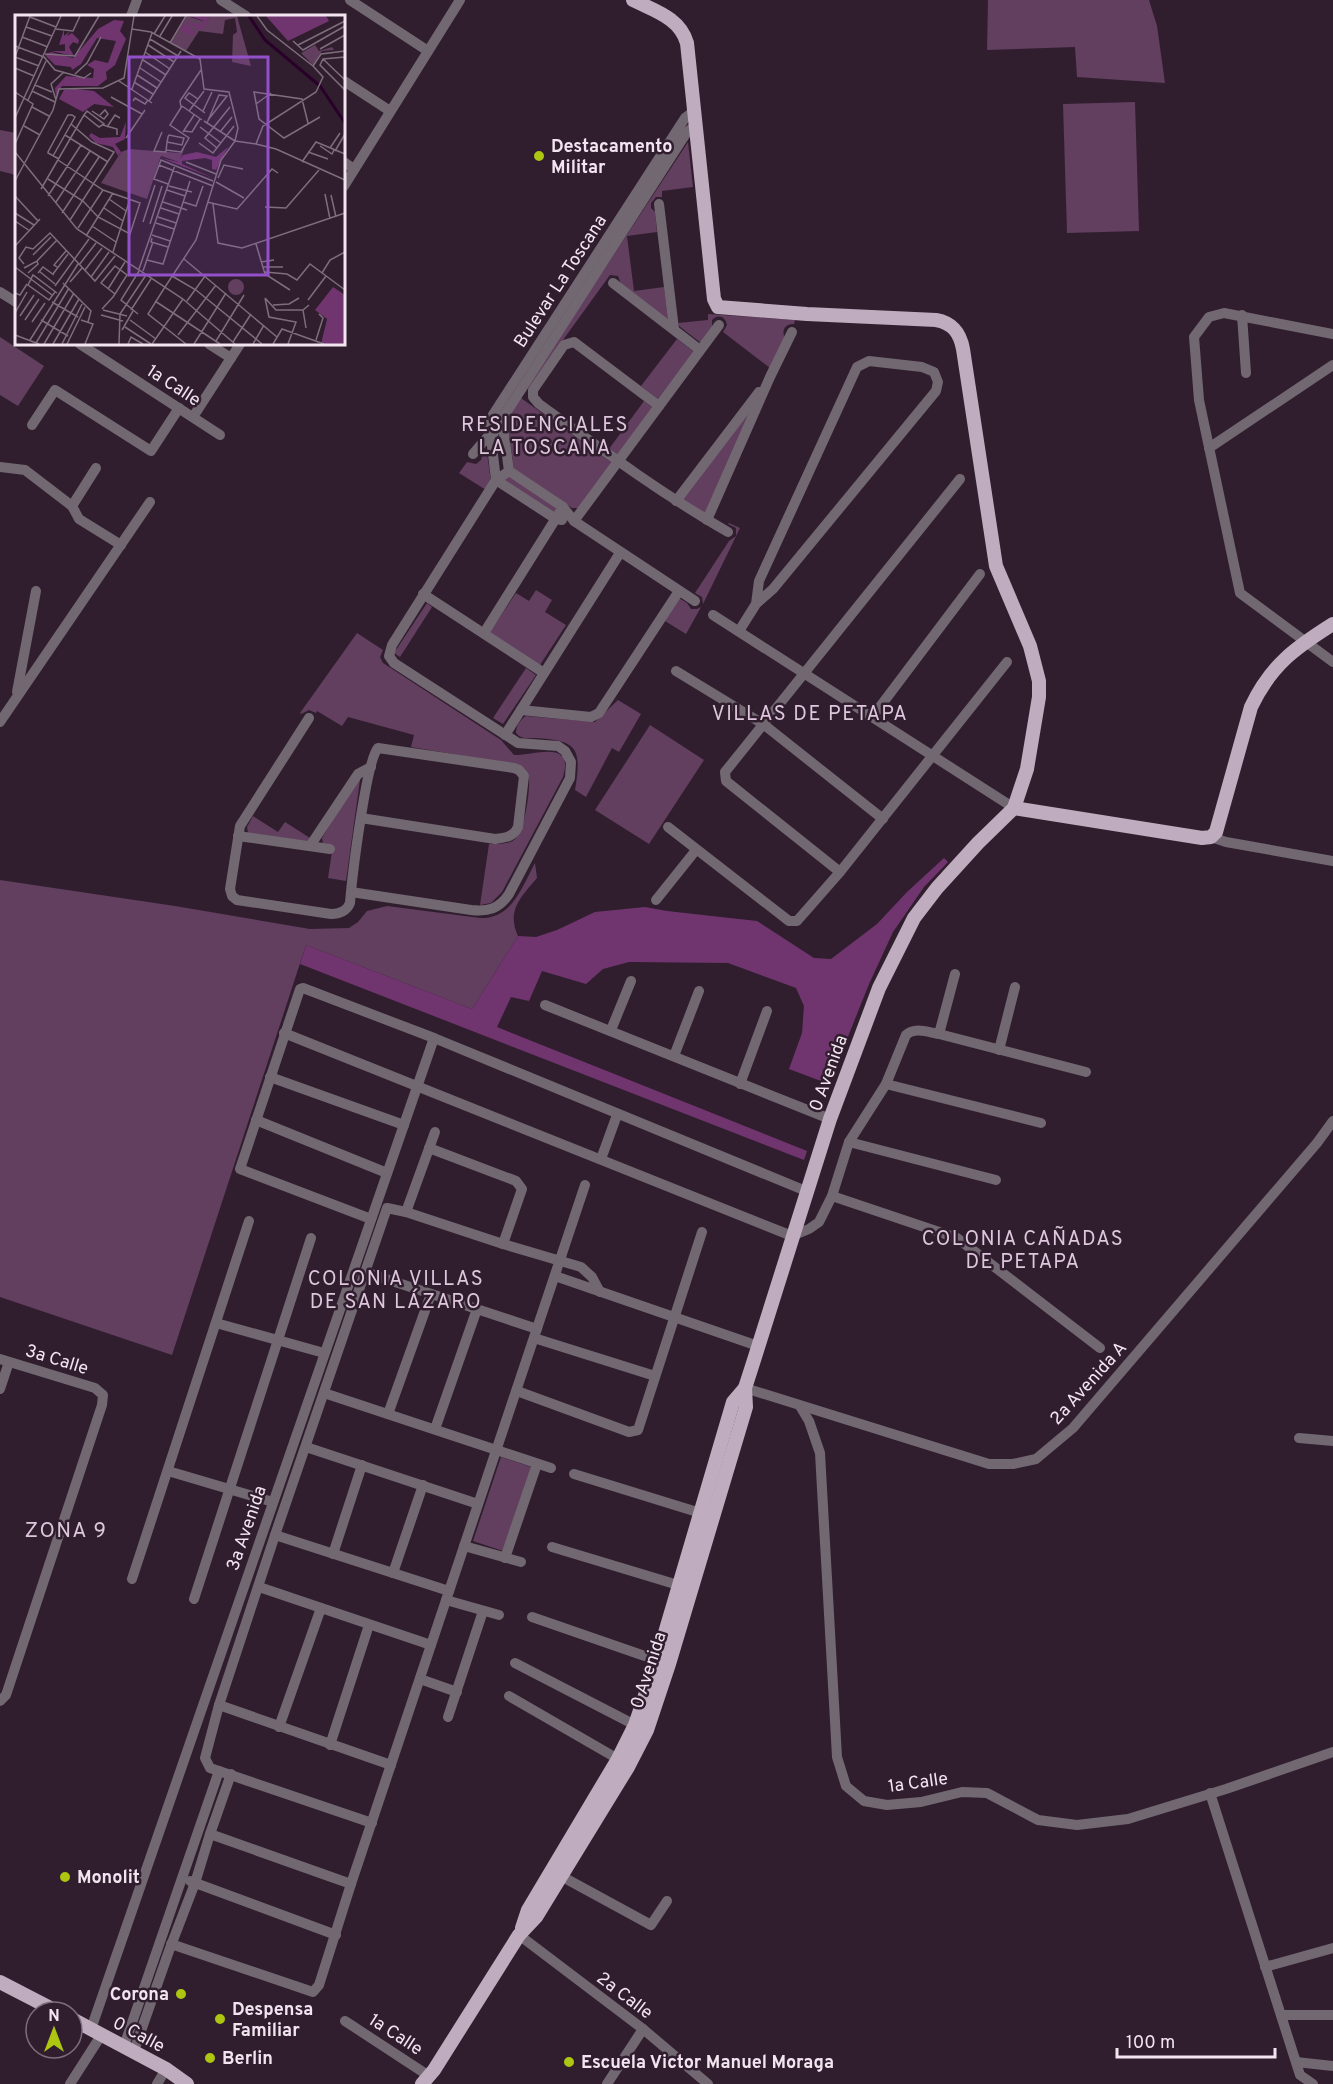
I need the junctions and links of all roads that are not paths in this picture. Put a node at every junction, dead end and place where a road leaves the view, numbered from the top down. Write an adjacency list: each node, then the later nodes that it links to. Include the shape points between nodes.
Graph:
1 (136, 0): 6 (street)
2 (221, 0): 7 (street)
3 (350, 0): 8 (street)
4 (460, 0): 8 (street)
5 (633, 0): 11 (main road, via 672,20 682,30 687,43)
6 (131, 15)
7 (244, 15)
8 (428, 51): 10 (street)
9 (345, 82): 10 (street)
10 (390, 111): 13 (street)
11 (695, 118): 36 (street, Bulevar La Toscana, via 502,419); 37 (street, Bulevar La Toscana, via 684,118 489,420); 82 (main road, via 714,299 718,307 936,320 947,323 960,336 996,566 1030,646 1039,681 1027,769)
12 (345, 163): 13 (street)
13 (354, 169): 14 (street)
14 (345, 182)
15 (659, 204): 21 (street)
16 (613, 283): 21 (street)
17 (0, 292): 18 (street)
18 (15, 301)
19 (1242, 315): 23 (street); 30 (street); 39 (street, via 1224,313 1209,317 1194,337 1199,400)
20 (719, 325): 27 (street)
21 (674, 329): 27 (street)
22 (792, 332): 31 (street)
23 (1333, 334)
24 (82, 345): 33 (street, 1a Calle)
25 (211, 345): 28 (street)
26 (239, 345): 28 (street)
27 (700, 350): 32 (street)
28 (231, 358): 34 (street)
29 (1333, 365): 39 (street)
30 (1246, 373)
31 (770, 378): 47 (street); 52 (street)
32 (659, 406): 41 (street); 41 (street, via 570,342 534,387 533,397 539,404)
33 (179, 408): 34 (street, 1a Calle); 35 (street, via 151,451 55,390)
34 (193, 417): 38 (street, 1a Calle)
35 (32, 424)
36 (504, 431): 37 (street); 44 (street, Bulevar La Toscana)
37 (490, 434): 40 (street); 46 (street, Bulevar La Toscana)
38 (220, 435)
39 (1209, 448): 67 (street, via 1240,594)
40 (473, 454)
41 (619, 462): 47 (street); 53 (street)
42 (0, 467): 49 (street, via 25,470)
43 (96, 468): 49 (street)
44 (509, 471): 46 (street); 50 (street)
45 (960, 479): 72 (street)
46 (496, 480): 51 (street); 60 (street)
47 (676, 501): 52 (street)
48 (150, 502): 55 (street)
49 (72, 506): 55 (street, via 79,519)
50 (563, 507): 51 (street); 53 (street)
51 (556, 519): 53 (street); 66 (street)
52 (707, 520): 54 (street)
53 (574, 521): 56 (street)
54 (728, 532)
55 (121, 545): 73 (street)
56 (620, 553): 59 (street); 71 (street)
57 (980, 574): 75 (street)
58 (36, 591): 73 (street)
59 (679, 591): 61 (street); 74 (street, via 599,714 591,717)
60 (423, 594): 66 (street); 79 (street, via 391,647 391,660)
61 (695, 601)
62 (756, 604): 62 (street, via 759,581 857,367 869,361 934,372 938,381 936,391 773,590); 65 (street)
63 (713, 615): 65 (street)
64 (1333, 624): 67 (main road)
65 (739, 631): 72 (street)
66 (484, 633): 71 (street)
67 (1305, 641): 69 (street); 87 (main road, via 1284,657 1251,707 1216,832)
68 (1007, 662): 80 (street)
69 (1333, 662)
70 (676, 671): 78 (street)
71 (544, 673): 74 (street)
72 (806, 673): 75 (street); 78 (street)
73 (16, 699): 77 (street)
74 (521, 710): 79 (street)
75 (873, 716): 80 (street)
76 (309, 718): 86 (street, via 240,826)
77 (0, 722)
78 (763, 724): 84 (street); 92 (street, via 726,769 726,781)
79 (505, 735): 93 (street, via 521,744 558,746 570,758 572,770 502,903 482,911)
80 (933, 756): 82 (street); 84 (street)
81 (371, 767): 83 (street); 83 (street, via 378,748 517,769 525,780 518,827 511,835 495,839); 88 (street, via 358,774)
82 (1014, 808): 87 (main road); 113 (main road, 0 Avenida, via 937,888 914,918 879,988)
83 (361, 818): 93 (street)
84 (883, 819): 92 (street)
85 (668, 827): 90 (street)
86 (238, 836): 88 (street); 93 (street, via 230,890 237,900 336,914 349,906)
87 (1211, 837): 91 (street)
88 (310, 846): 89 (street)
89 (330, 849)
90 (696, 850): 92 (street, via 792,922 800,920); 94 (street)
91 (1333, 861)
92 (840, 872)
93 (351, 892)
94 (656, 900)
95 (955, 974): 103 (street)
96 (631, 981): 101 (street)
97 (1015, 987): 105 (street)
98 (699, 991): 106 (street)
99 (545, 1005): 101 (street)
100 (767, 1011): 109 (street)
101 (611, 1030): 106 (street)
102 (284, 1033): 104 (street, via 298,992 303,988); 108 (street); 111 (street)
103 (939, 1034): 105 (street); 110 (street, via 910,1031)
104 (434, 1038): 111 (street, 3a Avenida); 112 (street)
105 (999, 1050): 107 (street)
106 (674, 1056): 109 (street)
107 (1086, 1072)
108 (270, 1077): 114 (street); 117 (street)
109 (740, 1084): 113 (street)
110 (886, 1084): 116 (street); 119 (street)
111 (417, 1086): 117 (street, 3a Avenida); 121 (street)
112 (617, 1115): 121 (street); 125 (street)
113 (830, 1119): 125 (main road, 0 Avenida)
114 (256, 1120): 122 (street); 128 (street, via 240,1169)
115 (1333, 1121): 153 (street, 2a Avenida A, via 1073,1428 1036,1459 989,1464)
116 (1041, 1123)
117 (404, 1125): 122 (street, 3a Avenida)
118 (435, 1132): 120 (street)
119 (849, 1142): 123 (street); 126 (street)
120 (429, 1148): 127 (street); 133 (street, via 520,1184 522,1189)
121 (601, 1159): 131 (street)
122 (387, 1173): 128 (street, 3a Avenida)
123 (996, 1180)
124 (585, 1185): 134 (street)
125 (806, 1191): 131 (main road, 0 Avenida)
126 (832, 1196): 131 (street, via 819,1222); 145 (street, via 957,1238)
127 (406, 1212): 133 (street); 135 (street, via 387,1208)
128 (371, 1219): 146 (street, 3a Avenida)
129 (249, 1221): 141 (street)
130 (702, 1232): 140 (street)
131 (792, 1236): 144 (main road, 0 Avenida)
132 (311, 1238): 143 (street)
133 (503, 1244): 134 (street)
134 (559, 1262): 136 (street); 137 (street, via 581,1267)
135 (365, 1272): 138 (street); 152 (street)
136 (555, 1276): 137 (street); 142 (street)
137 (600, 1292): 140 (street)
138 (431, 1294): 139 (street); 154 (street)
139 (477, 1309): 142 (street); 155 (street)
140 (674, 1318): 144 (street); 148 (street)
141 (216, 1323): 143 (street); 163 (street)
142 (536, 1334): 148 (street); 151 (street)
143 (278, 1340): 146 (street); 166 (street)
144 (758, 1346): 149 (main road, 0 Avenida)
145 (1100, 1348)
146 (324, 1353): 167 (street, 3a Avenida)
147 (4, 1360): 150 (street); 194 (street, 3a Calle, via 95,1388 103,1395 6,1695)
148 (654, 1376): 151 (street, via 638,1430 634,1432)
149 (745, 1388): 153 (street, 2a Avenida A); 169 (main road, 0 Avenida, via 733,1402); 170 (main road, 0 Avenida, via 746,1407)
150 (0, 1389)
151 (517, 1391): 159 (street)
152 (324, 1393): 154 (street); 158 (street)
153 (800, 1406): 205 (street, 1a Calle, via 820,1453 837,1757 846,1786 864,1801 887,1805 962,1792 987,1793 1038,1820 1077,1825 1128,1819)
154 (388, 1414): 155 (street)
155 (435, 1429): 159 (street)
156 (1299, 1438): 157 (street)
157 (1333, 1441)
158 (306, 1447): 161 (street); 171 (street)
159 (496, 1450): 160 (street); 168 (street)
160 (537, 1464): 162 (street); 175 (street)
161 (362, 1466): 165 (street); 174 (street)
162 (551, 1468)
163 (168, 1470): 166 (street); 178 (street)
164 (574, 1474): 169 (street)
165 (423, 1485): 168 (street); 177 (street)
166 (230, 1489): 167 (street); 182 (street)
167 (273, 1502): 225 (street, 3a Avenida)
168 (478, 1504): 172 (street)
169 (699, 1512): 170 (street); 179 (main road, 0 Avenida)
170 (713, 1516): 189 (main road, 0 Avenida)
171 (275, 1535): 174 (street); 180 (street)
172 (464, 1546): 175 (street); 181 (street)
173 (552, 1547): 179 (street)
174 (333, 1554): 177 (street)
175 (505, 1558): 176 (street)
176 (521, 1562)
177 (393, 1573): 181 (street)
178 (132, 1579)
179 (678, 1585): 189 (main road, 0 Avenida)
180 (259, 1587): 183 (street); 195 (street)
181 (448, 1595): 184 (street); 188 (street)
182 (194, 1599)
183 (321, 1608): 187 (street); 198 (street)
184 (483, 1611): 185 (street); 192 (street)
185 (499, 1615)
186 (532, 1617): 189 (street)
187 (369, 1625): 188 (street); 199 (street)
188 (431, 1645): 191 (street)
189 (663, 1662): 197 (main road, 0 Avenida); 208 (main road, 0 Avenida, via 655,1710 638,1751)
190 (515, 1663): 197 (street)
191 (420, 1679): 192 (street); 202 (street)
192 (456, 1692): 196 (street)
193 (509, 1696): 201 (street)
194 (0, 1701)
195 (219, 1705): 198 (street); 203 (street, via 205,1758 210,1768)
196 (448, 1717)
197 (635, 1725): 201 (main road, 0 Avenida)
198 (279, 1727): 199 (street)
199 (330, 1745): 202 (street)
200 (1333, 1752): 205 (street, 1a Calle)
201 (618, 1759): 214 (main road, 0 Avenida, via 528,1910)
202 (391, 1765): 206 (street)
203 (219, 1771): 204 (street); 209 (street)
204 (231, 1774): 206 (street); 207 (street)
205 (1210, 1793): 217 (street)
206 (372, 1823): 211 (street)
207 (210, 1834): 210 (street); 211 (street)
208 (561, 1876): 212 (street, via 651,1925); 214 (main road, 0 Avenida, via 536,1917)
209 (181, 1879): 210 (street); 226 (street)
210 (195, 1883): 213 (street); 215 (street)
211 (351, 1884): 213 (street)
212 (668, 1901)
213 (336, 1935): 215 (street, via 319,1985 312,1992)
214 (519, 1935): 224 (street, 2a Calle); 230 (main road, 0 Avenida)
215 (171, 1944): 226 (street)
216 (1331, 1950): 217 (street)
217 (1265, 1967): 220 (street)
218 (0, 1982): 219 (main road)
219 (35, 2000)
220 (1281, 2015): 221 (street); 227 (street)
221 (1333, 2015)
222 (345, 2021): 230 (street, 1a Calle)
223 (84, 2026): 225 (main road, 0 Calle)
224 (643, 2029): 234 (street); 235 (street, 2a Calle)
225 (96, 2032): 226 (main road, 0 Calle); 231 (street, 3a Avenida)
226 (129, 2049): 229 (main road, 0 Calle)
227 (1296, 2062): 228 (street); 236 (street, via 1300,2075)
228 (1333, 2066)
229 (166, 2069): 232 (street); 233 (main road, 0 Calle)
230 (430, 2078)
231 (70, 2084)
232 (157, 2084)
233 (188, 2084)
234 (607, 2084)
235 (708, 2084)
236 (1313, 2084)

